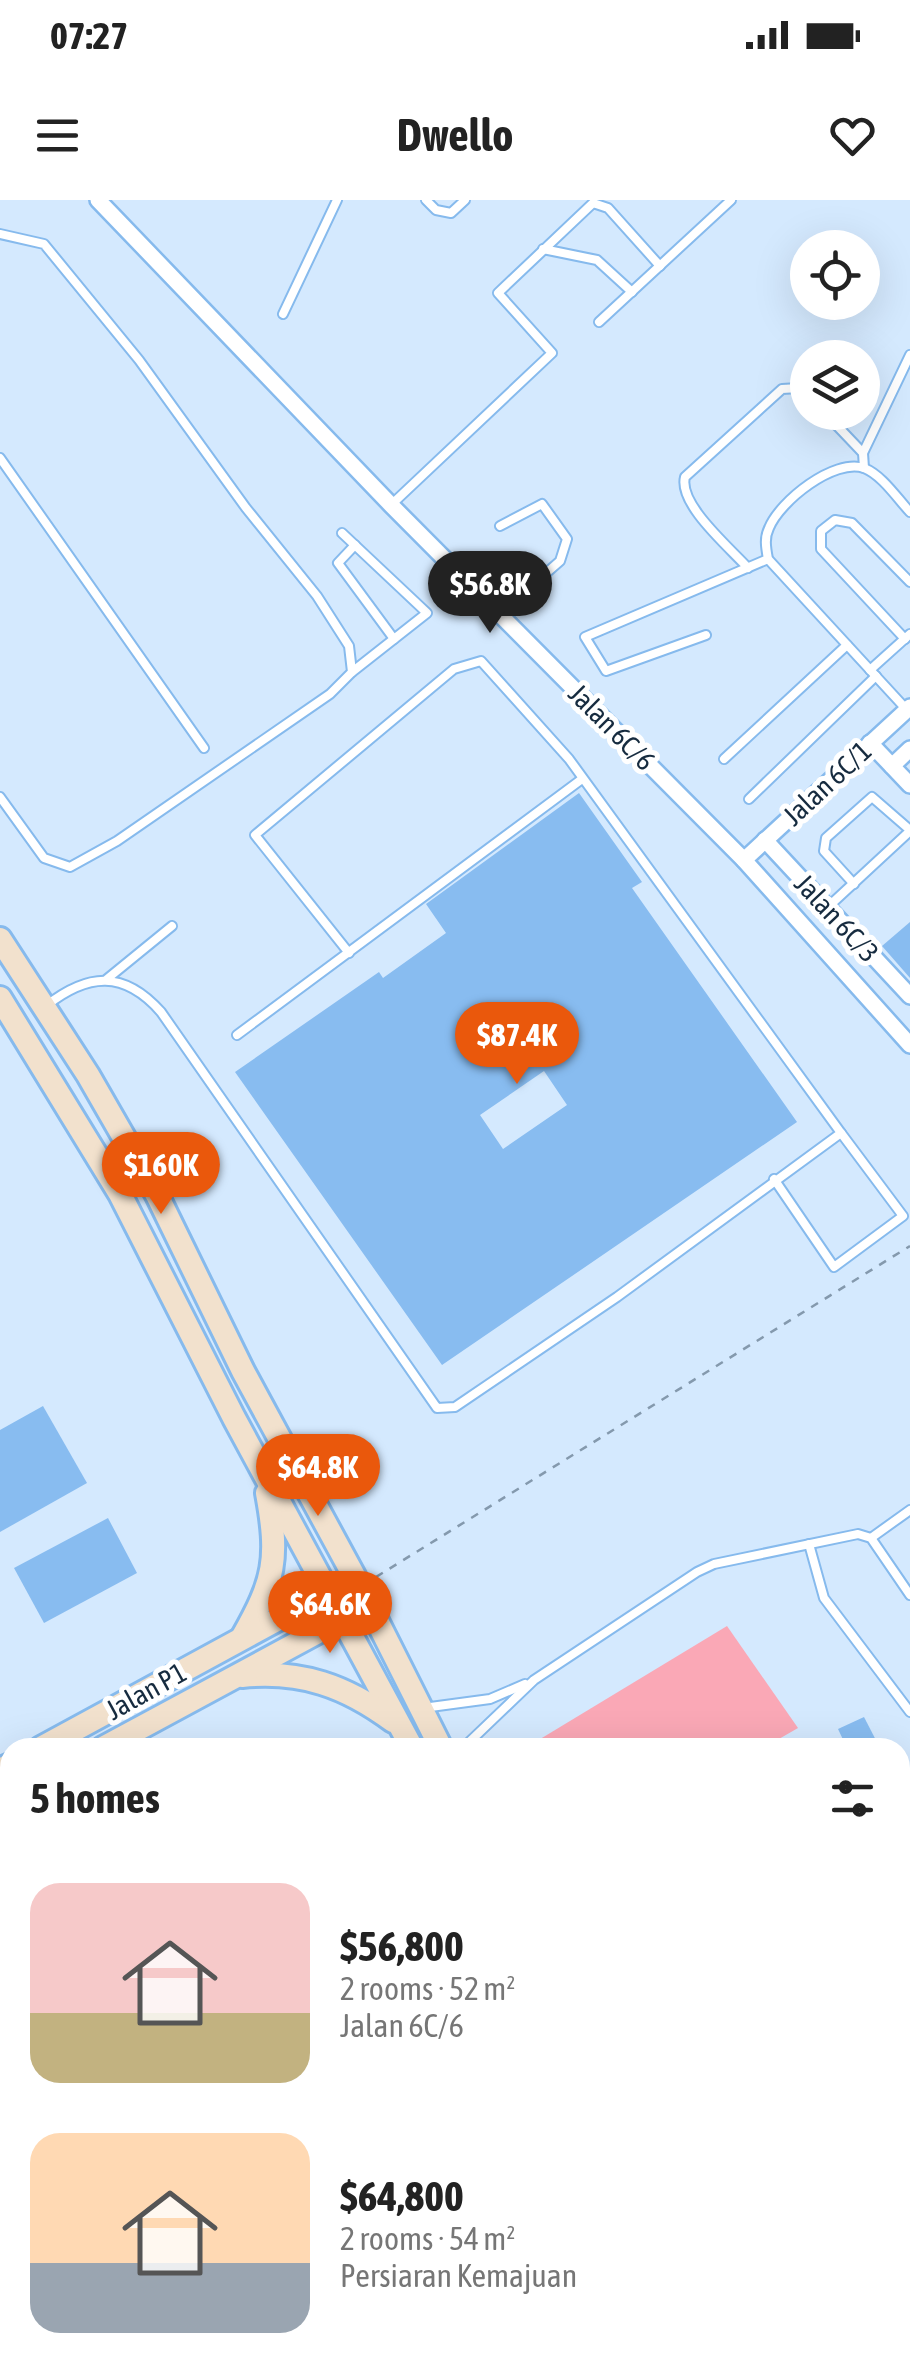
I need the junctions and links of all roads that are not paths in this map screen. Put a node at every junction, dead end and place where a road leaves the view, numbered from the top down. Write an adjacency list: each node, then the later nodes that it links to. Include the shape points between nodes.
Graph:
1 (98, 200): 18 (street, Jalan 6C/6)
2 (338, 200): 10 (lane)
3 (426, 200): 4 (lane, via 451,213)
4 (465, 200)
5 (731, 200): 8 (lane)
6 (0, 234): 31 (lane, via 44,244 139,360 317,596 350,646)
7 (542, 249): 8 (lane, via 592,203 608,208); 9 (lane, via 597,260); 18 (lane, via 498,293 552,353)
8 (660, 266): 9 (lane)
9 (632, 292): 11 (lane)
10 (283, 314)
11 (599, 322)
12 (910, 356): 15 (lane)
13 (790, 389): 24 (lane, via 782,389 682,486)
14 (841, 430): 15 (lane)
15 (862, 453): 17 (lane)
16 (0, 458): 35 (lane)
17 (864, 468): 19 (lane); 23 (lane, via 820,476 778,514 766,534)
18 (391, 505): 26 (street, Jalan 6C/6)
19 (910, 512)
20 (500, 526): 26 (lane, via 542,504 567,539 560,561)
21 (342, 532): 22 (lane)
22 (355, 545): 29 (lane, via 338,563); 29 (lane, via 427,614)
23 (768, 558): 24 (lane); 30 (lane)
24 (748, 568): 27 (lane, via 585,637 606,671)
25 (910, 582): 28 (lane, via 852,523 835,520 820,531 821,549)
26 (499, 614): 45 (street, Jalan 6C/6)
27 (706, 635)
28 (907, 637): 32 (lane)
29 (394, 640): 31 (lane)
30 (847, 645): 32 (lane); 37 (lane)
31 (352, 672): 41 (lane, via 134,830 70,866 44,858)
32 (873, 673): 33 (lane); 42 (lane)
33 (908, 708): 34 (street, Jalan 6C/1)
34 (870, 743): 38 (street); 44 (street, Jalan 6C/1)
35 (204, 748)
36 (910, 749): 38 (street)
37 (724, 760)
38 (892, 766): 40 (street)
39 (582, 779): 50 (lane); 50 (lane, via 481,661 454,669 255,835); 57 (lane)
40 (910, 785)
41 (0, 797)
42 (750, 799)
43 (910, 831): 46 (lane); 46 (lane, via 872,797 826,838 824,852)
44 (765, 840): 45 (street, Jalan 6C/1); 47 (street, Jalan 6C/3)
45 (744, 860): 56 (street, Jalan 6C/6)
46 (854, 884): 47 (lane)
47 (828, 907): 52 (street, Jalan 6C/3)
48 (172, 926): 51 (lane)
49 (0, 940): 54 (main road)
50 (349, 952): 55 (lane)
51 (107, 979): 54 (lane, via 64,991); 58 (lane, via 145,994 161,1012 437,1408 455,1407)
52 (910, 996)
53 (0, 998): 59 (main road, via 120,1194)
54 (46, 1006): 63 (main road, via 156,1194)
55 (237, 1036)
56 (910, 1045)
57 (841, 1133): 58 (lane); 58 (lane, via 903,1216 834,1267)
58 (774, 1180)
59 (262, 1470): 64 (main road); 67 (main road, via 274,1567)
60 (910, 1510): 61 (lane)
61 (871, 1538): 62 (lane, via 858,1534); 65 (lane)
62 (809, 1544): 69 (lane, via 697,1572); 71 (lane, via 824,1598)
63 (362, 1589): 64 (main road, Jalan P1); 66 (main road, Jalan P1); 70 (main road)
64 (328, 1592): 66 (main road); 67 (main road, Jalan P1)
65 (910, 1595)
66 (342, 1618): 68 (main road, Jalan P1); 72 (main road)
67 (242, 1639): 73 (main road, Jalan P1)
68 (235, 1677): 72 (main road, via 291,1675 332,1684); 74 (main road, Jalan P1)
69 (534, 1680): 70 (lane, via 490,1699); 77 (lane)
70 (421, 1708): 76 (main road)
71 (910, 1712)
72 (400, 1726): 75 (main road)
73 (59, 1738)
74 (122, 1738)
75 (407, 1738)
76 (437, 1738)
77 (473, 1738)

